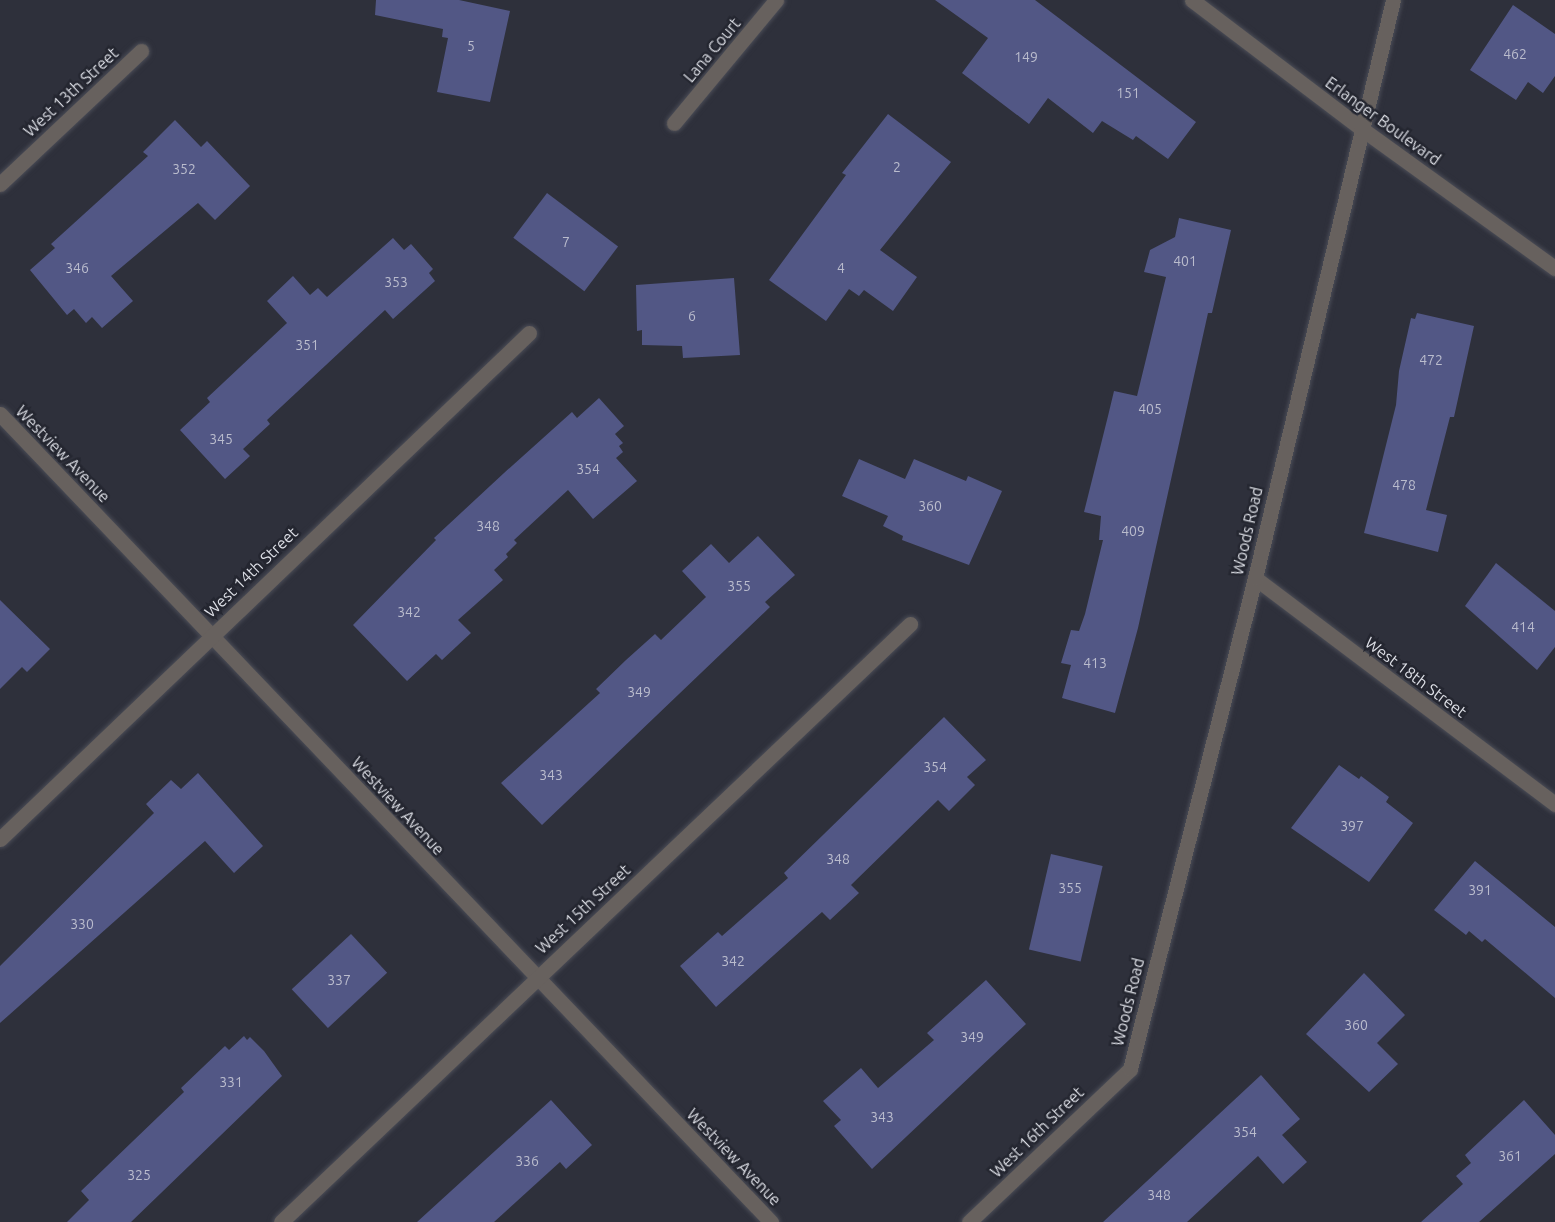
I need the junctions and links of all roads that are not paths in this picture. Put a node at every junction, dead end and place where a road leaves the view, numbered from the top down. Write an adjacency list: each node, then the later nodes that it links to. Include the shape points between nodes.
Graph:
1 (776, 0): 5 (street, Lana Court)
2 (1192, 0): 6 (street, Erlanger Boulevard)
3 (1393, 0): 6 (street, Woods Road)
4 (141, 51): 7 (street, West 13th Street)
5 (674, 123)
6 (1362, 129): 8 (street, Erlanger Boulevard); 11 (street, Woods Road)
7 (0, 184)
8 (1555, 268)
9 (529, 333): 13 (street, West 14th Street)
10 (0, 414): 13 (street, Westview Avenue)
11 (1255, 578): 14 (street, West 18th Street); 17 (street, Woods Road)
12 (909, 624): 16 (street, West 15th Street)
13 (212, 634): 15 (street, West 14th Street); 16 (street, Westview Avenue)
14 (1555, 804)
15 (0, 839)
16 (536, 978): 18 (street, West 15th Street); 19 (street, Westview Avenue)
17 (1130, 1069): 20 (street, West 16th Street)
18 (281, 1222)
19 (771, 1222)
20 (969, 1222)

